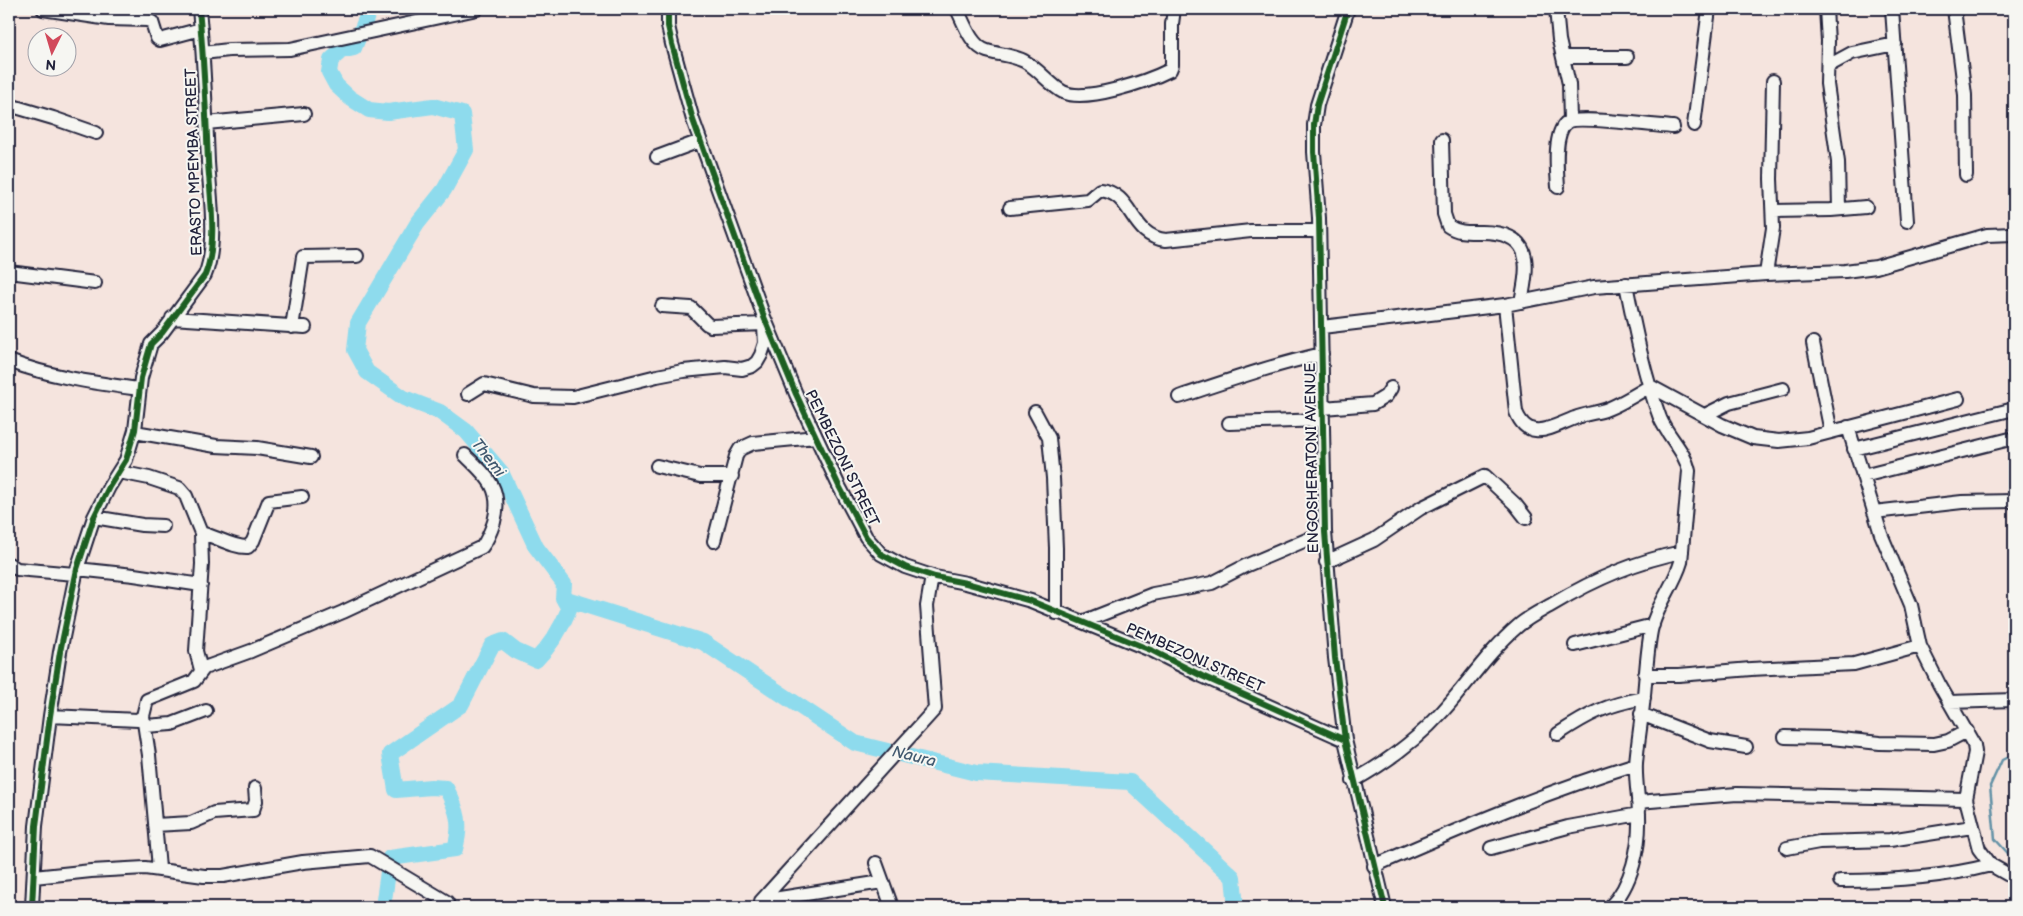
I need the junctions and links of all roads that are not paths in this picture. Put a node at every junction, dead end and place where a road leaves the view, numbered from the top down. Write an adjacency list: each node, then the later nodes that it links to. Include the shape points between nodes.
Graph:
1 (43, 9): 13 (street, via 109,19 148,20 160,40)
2 (199, 9): 13 (street, ERASTO MPEMBA STREET)
3 (477, 9): 15 (street, via 290,49)
4 (668, 9): 28 (street, PEMBEZONI STREET, via 672,44)
5 (957, 9): 6 (street, via 979,48 1024,61 1070,95 1091,96 1170,70)
6 (1174, 9)
7 (1348, 9): 37 (street, ENGOSHERATONI AVENUE, via 1317,105 1314,125)
8 (1556, 9): 16 (street)
9 (1709, 9): 24 (street)
10 (1826, 9): 18 (street)
11 (1892, 9): 14 (street)
12 (1954, 9): 30 (street, via 1965,95)
13 (201, 29): 15 (street, ERASTO MPEMBA STREET)
14 (1895, 44): 18 (street, via 1852,53); 36 (street)
15 (203, 53): 23 (street, ERASTO MPEMBA STREET)
16 (1563, 57): 17 (street); 22 (street, via 1569,84)
17 (1627, 57)
18 (1828, 66): 34 (street, via 1827,84 1838,162)
19 (1773, 81): 35 (street)
20 (9, 105): 26 (street)
21 (304, 114): 23 (street)
22 (1570, 120): 25 (street); 31 (street, via 1561,132 1556,156)
23 (206, 124): 47 (street, ERASTO MPEMBA STREET, via 211,228 209,266)
24 (1694, 125)
25 (1674, 128)
26 (96, 133)
27 (1442, 140): 44 (street, via 1444,206 1448,226 1455,231 1510,236 1521,244 1527,258)
28 (700, 141): 29 (street); 48 (street, PEMBEZONI STREET)
29 (657, 157)
30 (1966, 176)
31 (1558, 187)
32 (1866, 207): 34 (street)
33 (1010, 208): 37 (street, via 1088,200 1100,190 1116,196 1155,239 1250,231)
34 (1839, 209): 35 (street)
35 (1773, 210): 41 (street, via 1774,228)
36 (1907, 222)
37 (1319, 232): 49 (street, ENGOSHERATONI AVENUE)
38 (2014, 234): 41 (street, via 1988,235 1876,267)
39 (357, 256): 47 (street, via 303,257 299,327)
40 (9, 272): 42 (street)
41 (1766, 274): 43 (street)
42 (95, 283)
43 (1626, 284): 44 (street); 53 (street)
44 (1521, 302): 45 (street)
45 (1505, 304): 49 (street); 53 (street, via 1516,412 1526,426 1536,430 1557,427 1574,418 1605,410)
46 (662, 306): 48 (street, via 691,308 712,326)
47 (172, 318): 55 (street, ERASTO MPEMBA STREET, via 151,344)
48 (764, 320): 57 (street, via 765,343 761,355 752,366 742,369 726,367 683,371 573,397 534,396 484,384); 68 (street, PEMBEZONI STREET)
49 (1322, 327): 51 (street, ENGOSHERATONI AVENUE)
50 (1812, 343): 67 (street)
51 (1322, 354): 58 (street); 62 (street, ENGOSHERATONI AVENUE)
52 (9, 361): 55 (street, via 94,382)
53 (1650, 386): 63 (street); 86 (street, via 1661,420 1687,462 1689,472)
54 (1391, 388): 62 (street, via 1386,396 1373,404)
55 (139, 389): 66 (street, ERASTO MPEMBA STREET)
56 (1783, 389): 63 (street, via 1729,403)
57 (468, 394)
58 (1179, 397)
59 (1958, 399): 65 (street)
60 (2014, 409): 70 (street)
61 (1035, 412): 92 (street, via 1050,446 1056,538)
62 (1323, 414): 64 (street); 83 (street, ENGOSHERATONI AVENUE)
63 (1704, 415): 67 (street, via 1753,438 1779,441)
64 (1228, 423)
65 (1848, 427): 67 (street); 70 (street)
66 (135, 432): 72 (street); 74 (street, ERASTO MPEMBA STREET)
67 (1831, 432)
68 (816, 436): 75 (street, via 745,445 736,456); 90 (street, PEMBEZONI STREET, via 866,537 881,554)
69 (2014, 438): 76 (street)
70 (1854, 449): 76 (street)
71 (465, 455): 97 (street, via 486,475 498,501 492,527 482,547 343,612)
72 (311, 457)
73 (657, 466): 75 (street, via 700,476)
74 (120, 472): 80 (street, ERASTO MPEMBA STREET); 84 (street, via 180,488)
75 (732, 476): 85 (street)
76 (1863, 476): 79 (street)
77 (302, 497): 84 (street, via 269,501 248,547)
78 (2014, 501): 79 (street, via 1962,502)
79 (1874, 512): 96 (street, via 1911,606)
80 (94, 517): 82 (street); 89 (street, ERASTO MPEMBA STREET)
81 (1526, 518): 87 (street, via 1485,476 1420,508 1374,540)
82 (163, 526)
83 (1325, 532): 87 (street, ENGOSHERATONI AVENUE); 93 (street, via 1212,583 1153,594)
84 (201, 533): 91 (street)
85 (714, 541)
86 (1682, 552): 94 (street, via 1677,575); 112 (street, via 1599,579 1534,614 1498,647 1417,737)
87 (1326, 562): 109 (street, ENGOSHERATONI AVENUE)
88 (9, 564): 89 (street, via 16,569)
89 (76, 572): 91 (street, via 134,575); 104 (street, ERASTO MPEMBA STREET)
90 (932, 576): 92 (street, PEMBEZONI STREET, via 966,582 1031,601); 127 (street, via 927,606 935,709 761,901)
91 (201, 585): 97 (street, via 196,651)
92 (1056, 613): 93 (street, PEMBEZONI STREET)
93 (1082, 622): 109 (street, PEMBEZONI STREET, via 1153,651)
94 (1653, 625): 95 (street); 98 (street)
95 (1575, 645)
96 (1920, 646): 98 (street, via 1854,664); 101 (street)
97 (201, 670): 105 (street, via 194,681 147,700)
98 (1646, 675): 99 (street)
99 (1644, 698): 103 (street); 107 (street, via 1602,708)
100 (2014, 700): 101 (street)
101 (1949, 702): 106 (street)
102 (206, 711): 105 (street, via 172,724)
103 (1641, 714): 110 (street, via 1710,741); 111 (street)
104 (50, 716): 105 (street); 124 (street, ERASTO MPEMBA STREET, via 36,826)
105 (144, 721): 116 (street)
106 (1967, 731): 108 (street, via 1934,744); 114 (street, via 1975,752)
107 (1558, 734)
108 (1785, 737)
109 (1345, 740): 112 (street, ENGOSHERATONI AVENUE)
110 (1746, 747)
111 (1636, 764): 115 (street); 122 (street, via 1493,814)
112 (1354, 781): 122 (street, ENGOSHERATONI AVENUE)
113 (255, 788): 116 (street, via 253,810 214,813 191,823)
114 (1966, 799): 115 (street, via 1737,794); 117 (street)
115 (1639, 808): 118 (street); 132 (street, via 1633,864 1626,884)
116 (155, 824): 123 (street)
117 (1972, 827): 119 (street, via 1890,840 1819,842); 121 (street, via 1979,849)
118 (1491, 848)
119 (1787, 848)
120 (876, 863): 127 (street)
121 (1991, 865): 125 (street); 126 (street, via 1960,873 1875,881)
122 (1374, 866): 131 (street, ENGOSHERATONI AVENUE)
123 (159, 868): 124 (street); 128 (street, via 223,876 303,862 370,856)
124 (34, 877): 129 (street, ERASTO MPEMBA STREET)
125 (2014, 878)
126 (1840, 880)
127 (882, 882): 130 (street)
128 (447, 902)
129 (32, 907)
130 (892, 907)
131 (1385, 907)
132 (1610, 907)

